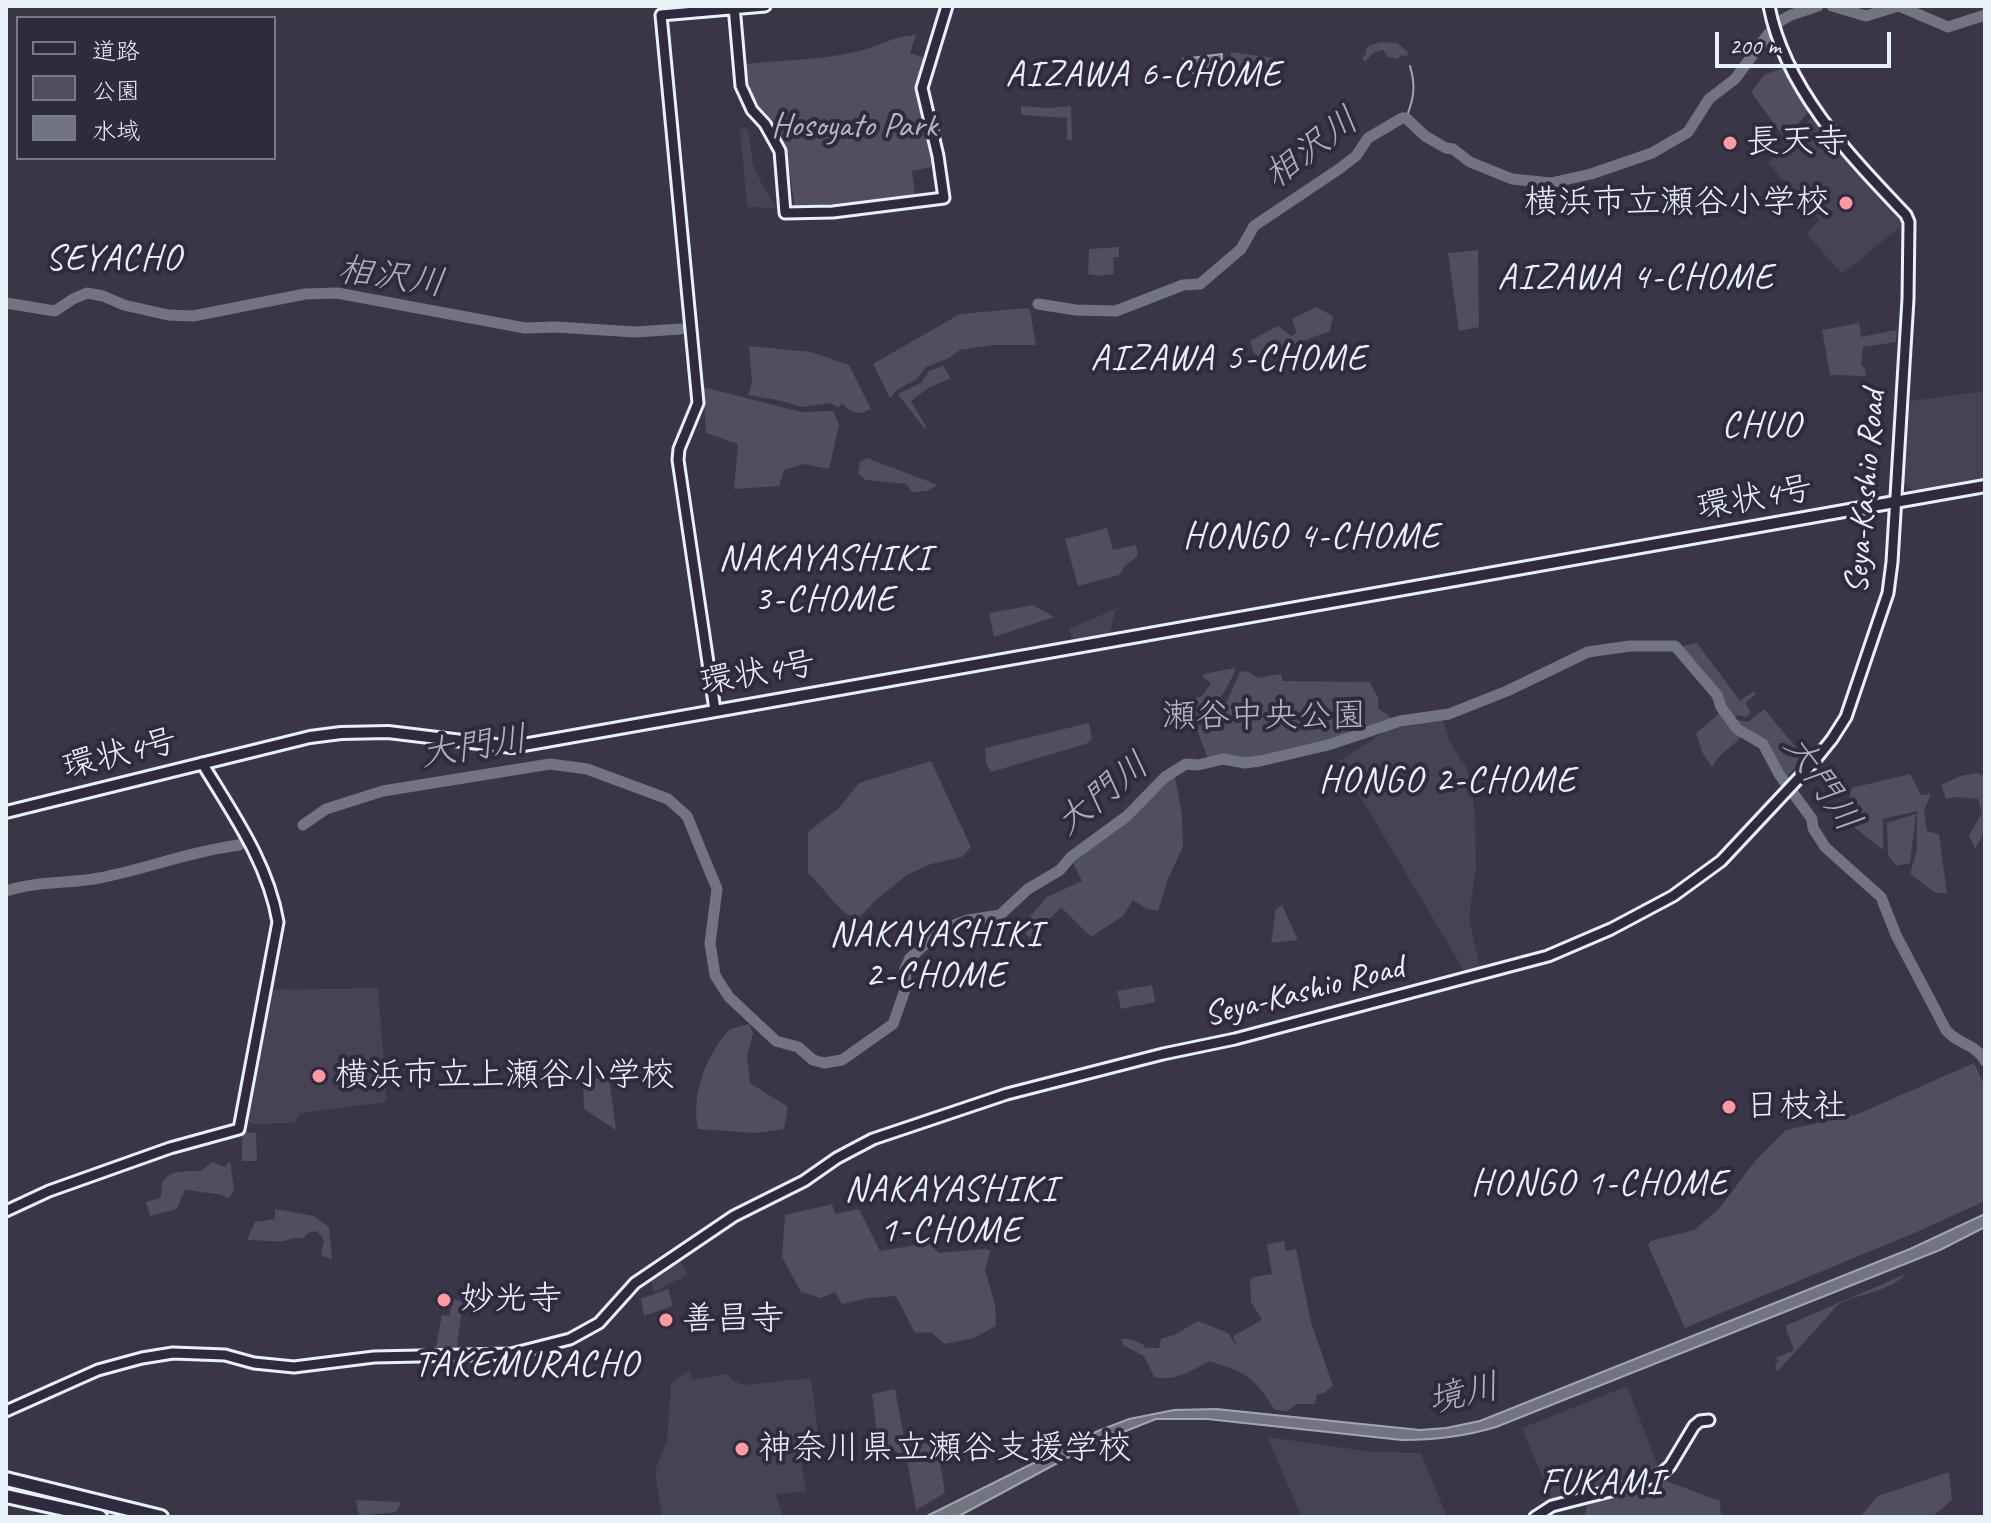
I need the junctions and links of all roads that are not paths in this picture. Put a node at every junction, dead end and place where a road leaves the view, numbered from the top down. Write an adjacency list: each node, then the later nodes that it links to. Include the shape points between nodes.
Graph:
1 (765, 6): 4 (main road)
2 (947, 6): 4 (main road, via 922,88 944,198 785,213 780,151 741,86)
3 (1769, 6): 6 (main road, Seya-Kashio Road, via 1777,36 1815,110 1909,222)
4 (734, 7): 7 (main road, via 661,15 698,403 678,460)
5 (1985, 486): 6 (main road, 環状4号)
6 (1897, 502): 7 (main road, 環状4号); 11 (main road, Seya-Kashio Road, via 1888,593 1841,727 1721,861 1673,896 1611,929 1548,956 1007,1094 873,1139 734,1216 635,1283 599,1323 570,1339 511,1354 374,1357 294,1367 173,1353 98,1370)
7 (715, 710): 8 (main road, 環状4号, via 512,747 388,732 341,733)
8 (202, 763): 9 (main road, 環状4号); 10 (main road, via 261,864 278,922 239,1129 170,1148)
9 (6, 812)
10 (6, 1211)
11 (6, 1411)
12 (1709, 1420): 17 (main road, via 1694,1426 1662,1473 1552,1506)
13 (6, 1479): 16 (highway)
14 (6, 1496): 15 (highway)
15 (100, 1517)
16 (161, 1517)
17 (1535, 1517)

